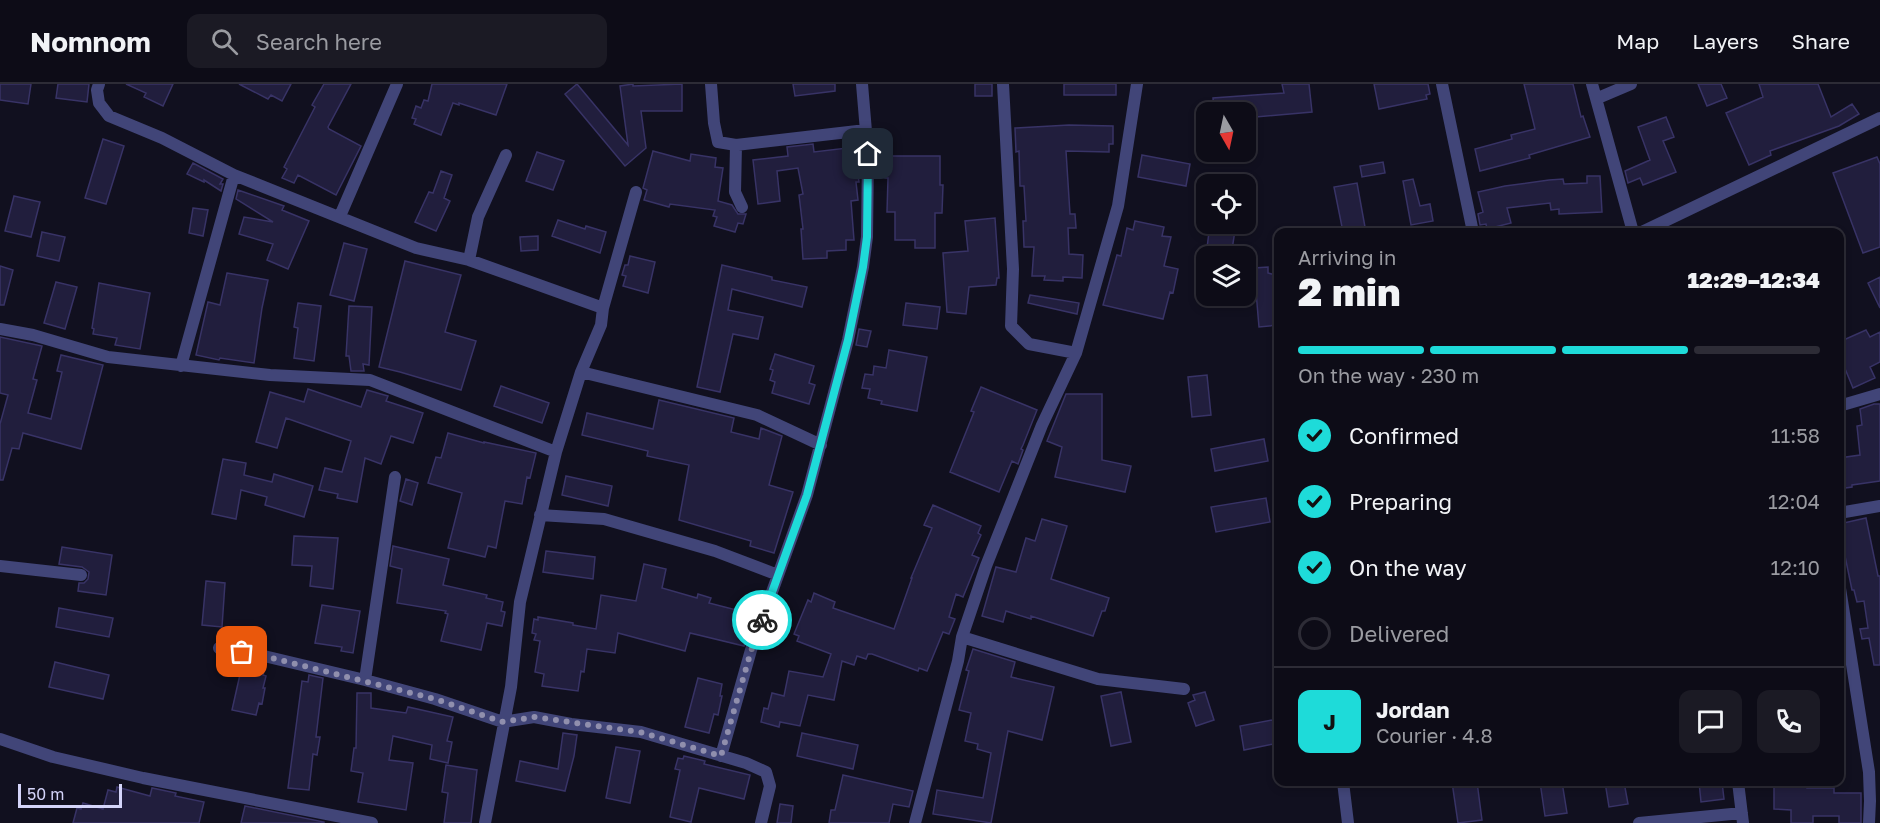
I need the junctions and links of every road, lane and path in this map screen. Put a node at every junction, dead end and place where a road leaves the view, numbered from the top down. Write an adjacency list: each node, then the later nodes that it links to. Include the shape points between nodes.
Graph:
1 (99, 84): 15 (street, via 99,103 110,116)
2 (397, 84): 18 (street)
3 (711, 84): 13 (street, via 718,142)
4 (862, 84): 12 (street)
5 (1003, 84): 25 (street, via 1013,269 1011,326 1029,344)
6 (1137, 84): 25 (street, via 1118,206)
7 (1442, 84): 19 (street)
8 (1593, 84): 10 (street)
9 (1631, 84): 10 (street)
10 (1598, 98): 20 (street)
11 (1880, 118): 21 (street)
12 (866, 130): 13 (street); 30 (street, via 863,267)
13 (736, 145): 17 (street, via 735,192)
14 (506, 155): 22 (street, via 478,217)
15 (234, 175): 18 (street); 26 (street)
16 (636, 192): 23 (street)
17 (742, 207)
18 (340, 216): 22 (street, via 416,248)
19 (1472, 228)
20 (1632, 228)
21 (1649, 228)
22 (469, 260): 23 (street)
23 (603, 308): 27 (street, via 601,325)
24 (0, 328): 26 (street, via 108,357)
25 (1076, 353): 40 (street, via 1042,425)
26 (181, 366): 31 (street, via 370,380)
27 (581, 372): 30 (street, via 757,415); 31 (street)
28 (1880, 394): 29 (street)
29 (1844, 405)
30 (821, 446): 38 (street)
31 (556, 452): 35 (street)
32 (395, 477): 42 (street)
33 (1880, 506): 34 (street)
34 (1844, 512)
35 (540, 515): 38 (street, via 604,519 715,550); 44 (street, via 520,602 511,687)
36 (0, 566): 37 (street)
37 (81, 575)
38 (778, 575): 46 (street)
39 (1844, 614): 56 (street, via 1869,772)
40 (962, 637): 43 (street, via 1098,679); 53 (street)
41 (219, 648): 42 (street)
42 (365, 680): 44 (street)
43 (1184, 689)
44 (503, 722): 46 (street, via 534,717 640,732); 51 (street)
45 (0, 739): 50 (street, via 53,757 132,775)
46 (721, 756): 52 (street, via 766,772 770,786)
47 (1343, 786): 54 (street)
48 (1738, 786): 49 (street)
49 (1742, 818): 55 (street)
50 (372, 823)
51 (485, 823)
52 (761, 823)
53 (915, 823)
54 (1348, 823)
55 (1639, 823)
56 (1869, 823)

